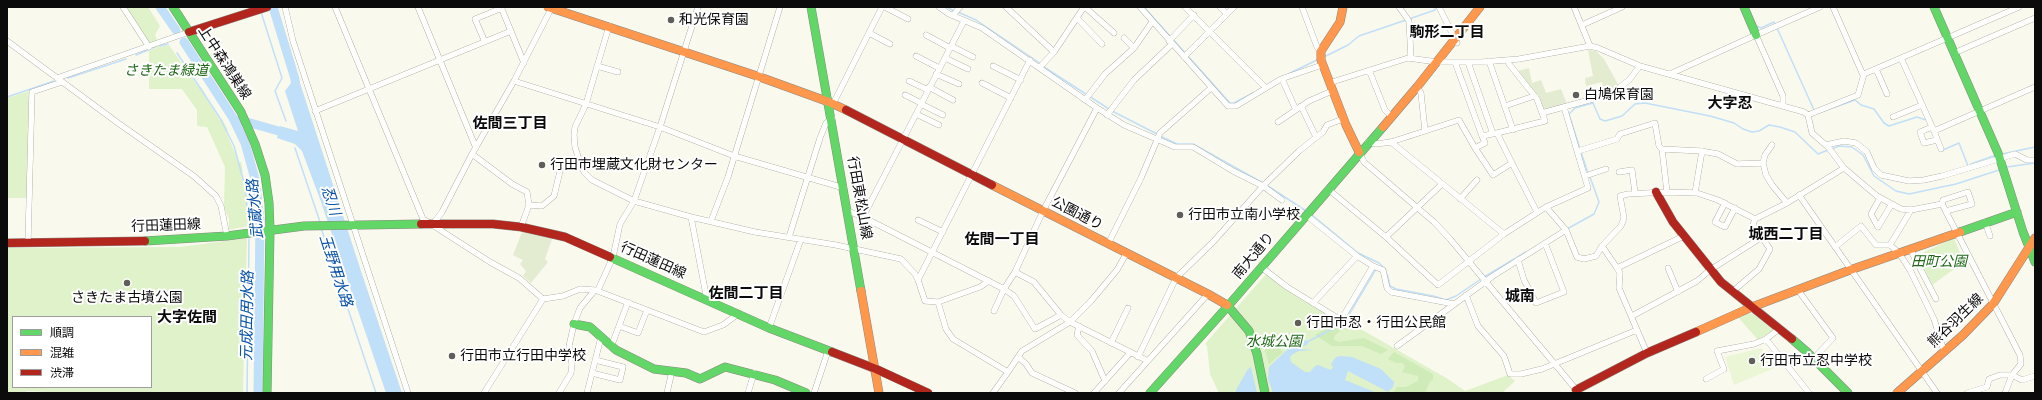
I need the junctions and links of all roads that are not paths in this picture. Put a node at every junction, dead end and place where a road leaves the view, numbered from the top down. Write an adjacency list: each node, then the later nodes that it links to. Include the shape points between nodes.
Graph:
1 (123, 7): 59 (street)
2 (172, 7): 47 (street, 上中森鴻巣線)
3 (267, 7): 47 (street)
4 (285, 7): 121 (street)
5 (334, 7): 102 (street)
6 (418, 7): 72 (street)
7 (551, 7): 42 (street, 公園通り); 79 (street)
8 (698, 7): 62 (street)
9 (780, 7): 90 (street)
10 (811, 7): 112 (street, 行田東松山線)
11 (883, 7): 36 (street); 45 (street)
12 (939, 7): 35 (street)
13 (960, 7): 35 (street)
14 (1006, 7): 63 (street)
15 (1085, 7): 37 (street); 46 (street)
16 (1140, 7): 40 (street)
17 (1220, 7): 34 (street)
18 (1234, 7): 34 (street)
19 (1302, 7): 69 (street)
20 (1342, 7): 69 (street, via 1340,22)
21 (1399, 7): 70 (street, via 1408,20)
22 (1439, 7): 52 (street)
23 (1480, 7): 52 (street, 南大通り)
24 (1487, 7): 52 (street, 南大通り)
25 (1574, 7): 41 (street)
26 (1622, 7): 41 (street)
27 (1744, 7): 49 (street)
28 (1820, 7): 49 (street)
29 (1833, 7): 91 (street)
30 (1934, 7): 51 (street)
31 (2020, 7): 51 (street)
32 (502, 8): 44 (street); 54 (street, via 475,19)
33 (1191, 10): 43 (street); 55 (street)
34 (1227, 14): 43 (street)
35 (953, 15): 39 (street)
36 (908, 18)
37 (1077, 18): 57 (street); 63 (street)
38 (2035, 18): 64 (street)
39 (964, 20): 60 (street); 73 (street, via 982,28)
40 (1152, 22): 55 (street); 61 (street)
41 (1582, 25): 58 (street)
42 (609, 26): 62 (street, 公園通り); 80 (street)
43 (1210, 30): 67 (street); 99 (street)
44 (511, 31): 54 (street); 79 (street)
45 (869, 33): 56 (street); 112 (street)
46 (1114, 33)
47 (187, 34): 59 (street); 206 (street, 上中森鴻巣線, via 241,112 249,130 261,160 266,183)
48 (926, 35): 60 (street)
49 (1756, 35): 89 (street); 117 (street, via 1783,96)
50 (1124, 38): 61 (street)
51 (1948, 38): 64 (street); 71 (street)
52 (1456, 40): 76 (street, 南大通り)
53 (7, 41): 93 (street)
54 (485, 42): 72 (street)
55 (1170, 42): 67 (street); 126 (street, via 1134,80)
56 (890, 44)
57 (1102, 44)
58 (1590, 46): 74 (street); 82 (street)
59 (149, 47): 93 (street)
60 (950, 47): 66 (street); 68 (street)
61 (1134, 48): 111 (street, via 1104,74)
62 (683, 51): 90 (street, 公園通り); 134 (street)
63 (1054, 52): 83 (street)
64 (1954, 53): 122 (street)
65 (916, 56): 87 (street)
66 (973, 57)
67 (1184, 57): 103 (street)
68 (945, 58): 84 (street); 87 (street)
69 (1321, 58): 92 (street); 100 (street)
70 (1411, 58): 76 (street); 86 (street)
71 (1901, 58): 85 (street); 115 (street)
72 (440, 60): 102 (street); 148 (street)
73 (1030, 60): 83 (street); 94 (street)
74 (1508, 60): 75 (street); 108 (street)
75 (1489, 61): 78 (street); 116 (street)
76 (1437, 62): 77 (street); 101 (street, 南大通り)
77 (1455, 62): 78 (street); 139 (street)
78 (1468, 62): 138 (street)
79 (524, 63): 95 (street)
80 (597, 66): 88 (street); 113 (street)
81 (993, 66): 94 (street)
82 (1640, 66): 89 (street); 118 (street, via 1629,80 1611,94)
83 (1040, 67): 111 (street)
84 (968, 69)
85 (1876, 69): 91 (street); 106 (street)
86 (1369, 70): 100 (street); 128 (street, via 1385,110)
87 (938, 71): 98 (street); 105 (street)
88 (618, 72)
89 (1670, 74): 117 (street)
90 (757, 76): 112 (street, 公園通り); 156 (street)
91 (1863, 76): 127 (street, via 1858,95)
92 (1282, 79): 99 (street); 120 (street)
93 (59, 80): 211 (street, via 195,177 216,196 224,212); 219 (street, via 32,92)
94 (1021, 80): 109 (street)
95 (514, 81): 113 (street); 148 (street)
96 (909, 81): 105 (street)
97 (982, 83): 109 (street)
98 (959, 84)
99 (1265, 87): 103 (street, via 1236,106 1228,106)
100 (1331, 87): 120 (street); 131 (street)
101 (1417, 87): 128 (street, 南大通り); 137 (street, via 1421,93)
102 (369, 88): 121 (street); 204 (street, via 423,219)
103 (1211, 88): 141 (street, via 1160,133)
104 (2035, 88): 122 (street)
105 (929, 89): 110 (street); 114 (street)
106 (1887, 94)
107 (905, 95): 114 (street)
108 (1534, 96): 116 (street); 123 (street)
109 (1011, 98): 165 (street)
110 (953, 100)
111 (1085, 100): 119 (street)
112 (831, 103): 130 (street, 行田東松山線); 142 (street, 公園通り)
113 (586, 104): 134 (street); 161 (street, via 575,127 574,136)
114 (921, 104): 124 (street); 125 (street)
115 (1922, 104): 129 (street); 135 (street)
116 (1505, 106): 136 (street)
117 (1783, 106): 127 (street)
118 (1564, 107): 123 (street); 152 (street)
119 (1097, 108): 126 (street); 192 (street)
120 (1299, 108): 132 (street); 140 (street)
121 (315, 110): 203 (street)
122 (1980, 112): 135 (street); 157 (street)
123 (1542, 113): 136 (street, via 1545,121)
124 (916, 114): 133 (street); 142 (street)
125 (943, 115)
126 (1107, 115): 141 (street, via 1124,125)
127 (1808, 115): 146 (street, via 1812,133)
128 (1391, 116): 144 (street, 南大通り)
129 (1893, 117)
130 (832, 118): 167 (street, via 824,128); 171 (street, 行田東松山線)
131 (1343, 119): 140 (street, via 1327,125); 154 (street)
132 (1278, 122)
133 (939, 125)
134 (660, 127): 156 (street); 181 (street)
135 (1933, 129): 143 (street); 143 (street, via 1920,132 1924,143)
136 (1513, 130): 138 (street)
137 (1425, 131): 145 (street); 149 (street, via 1459,120)
138 (1495, 134): 139 (street); 159 (street)
139 (1482, 136): 149 (street, via 1485,143)
140 (1316, 137): 170 (street)
141 (1158, 138): 170 (street, via 1174,147 1193,147); 222 (street)
142 (902, 140): 165 (street, 公園通り); 198 (street)
143 (1937, 140): 151 (street)
144 (1368, 142): 145 (street); 154 (street, 南大通り)
145 (1391, 142): 169 (street)
146 (1826, 145): 157 (street, via 1844,141 1856,143 1867,152 1874,168 1881,176 1909,181 1936,177); 162 (street)
147 (1772, 146): 160 (street, via 1765,155)
148 (476, 148): 155 (street)
149 (1475, 148): 159 (street, via 1494,175)
150 (1662, 149): 152 (street, via 1659,146 1655,122 1620,134 1617,139); 153 (street); 174 (street)
151 (1941, 149)
152 (1578, 150): 166 (street)
153 (1702, 151): 160 (street, via 1718,154 1737,164); 176 (street)
154 (1359, 152): 172 (street, 南大通り); 188 (street, via 1364,162)
155 (472, 154): 185 (street, via 527,192); 204 (street, via 442,212)
156 (734, 156): 167 (street); 201 (street)
157 (1999, 156): 158 (street, via 2015,154 2026,160); 195 (street)
158 (2035, 160)
159 (1512, 163): 194 (street)
160 (1763, 164): 183 (street, via 1772,185)
161 (581, 166): 181 (street, via 592,180); 185 (street, via 562,163 554,196 542,206)
162 (1844, 168): 177 (street); 178 (street, via 1860,184)
163 (1606, 169): 166 (street)
164 (1619, 172): 175 (street, via 1632,170)
165 (972, 175): 192 (street, 公園通り); 208 (street)
166 (1584, 176): 187 (street, via 1588,188)
167 (807, 178): 171 (street); 214 (street)
168 (1477, 180): 179 (street)
169 (1442, 184): 179 (street); 188 (street)
170 (1263, 186): 180 (street); 244 (street, via 1214,241)
171 (844, 188): 191 (street, 行田東松山線)
172 (1328, 189): 196 (street, 南大通り); 215 (street)
173 (1656, 192): 174 (street); 175 (street); 212 (street)
174 (1666, 192): 176 (street)
175 (1635, 193): 224 (street, via 1620,196 1624,218 1621,226)
176 (1695, 193): 182 (street)
177 (1799, 195): 183 (street); 225 (street)
178 (1880, 198): 186 (street); 186 (street, via 1871,214 1878,227)
179 (1460, 199): 210 (street)
180 (1282, 200)
181 (634, 201): 197 (street); 233 (street, via 620,224)
182 (1724, 203): 189 (street); 189 (street, via 1715,222 1725,227)
183 (1787, 203): 199 (street)
184 (1942, 204): 190 (street); 193 (street); 193 (street, via 1943,200 1968,192 1972,204)
185 (529, 205): 205 (street)
186 (1891, 205): 190 (street)
187 (1546, 207): 194 (street); 207 (street)
188 (1418, 208): 215 (street); 235 (street)
189 (1735, 208): 199 (street)
190 (1912, 210): 223 (street)
191 (848, 211): 198 (street); 227 (street, 行田東松山線)
192 (1043, 211): 222 (street, 公園通り); 243 (street)
193 (1946, 211): 209 (street)
194 (1537, 212): 210 (street)
195 (2017, 212): 202 (street); 226 (street)
196 (1306, 215): 232 (street); 238 (street, 南大通り)
197 (691, 217): 201 (street); 257 (street)
198 (863, 217): 229 (street)
199 (1754, 219): 216 (street, via 1753,225)
200 (918, 220): 208 (street)
201 (711, 222): 214 (street)
202 (1985, 222): 209 (street); 213 (street)
203 (352, 224): 204 (street, 行田蓮田線); 206 (street, 行田蓮田線); 306 (street)
204 (432, 224): 205 (street, 行田蓮田線, via 493,224); 255 (street, via 519,278)
205 (521, 227): 233 (street, 行田蓮田線, via 565,237)
206 (267, 230): 211 (street, 行田蓮田線); 305 (street)
207 (1566, 230): 221 (street); 224 (street, via 1578,257 1584,259 1596,256)
208 (943, 232): 229 (street)
209 (1956, 232): 228 (street); 262 (street)
210 (1504, 234): 235 (street)
211 (227, 236): 219 (street, 行田蓮田線, via 174,240)
212 (1684, 236): 239 (street); 241 (street)
213 (1990, 236)
214 (789, 237): 218 (street)
215 (1386, 237): 235 (street, via 1438,285)
216 (1762, 237): 241 (street); 252 (street, via 1770,249 1763,264)
217 (2035, 238): 226 (street, 熊谷羽生線)
218 (801, 240): 227 (street); 275 (street)
219 (28, 242): 220 (street, 行田蓮田線)
220 (7, 243)
221 (1545, 243): 234 (street); 234 (street, via 1564,292 1536,303)
222 (1108, 244): 231 (street, 公園通り)
223 (1890, 245): 225 (street, via 1876,245 1861,226); 230 (street)
224 (1602, 246): 239 (street)
225 (1835, 247): 242 (street)
226 (2028, 247): 236 (street); 262 (street, 熊谷羽生線)
227 (855, 249): 245 (street, via 901,259); 293 (street, 行田東松山線)
228 (1910, 249): 230 (street); 256 (street)
229 (933, 253): 245 (street); 246 (street)
230 (1899, 253): 242 (street); 284 (street, via 1934,319)
231 (1126, 254): 244 (street, 公園通り); 271 (street, via 1091,301)
232 (1357, 256): 237 (street); 260 (street)
233 (613, 257): 249 (street); 257 (street, 行田蓮田線)
234 (1518, 260): 247 (street)
235 (1470, 262): 247 (street)
236 (2035, 262)
237 (1373, 266): 260 (street, via 1341,320); 261 (street, via 1383,270 1387,288 1391,292)
238 (1261, 267): 260 (street); 263 (street, 南大通り)
239 (1617, 268): 270 (street, via 1620,274 1619,288)
240 (1668, 268): 251 (street)
241 (1710, 270): 251 (street); 252 (street)
242 (1850, 270): 250 (street); 295 (street)
243 (1015, 272): 248 (street); 269 (street, via 1034,282)
244 (1176, 278): 253 (street, 公園通り); 288 (street)
245 (918, 280): 259 (street, via 925,301)
246 (989, 281): 248 (street); 259 (street, via 980,287)
247 (1485, 281): 254 (street); 292 (street)
248 (1004, 289): 267 (street); 269 (street, via 1014,296 1034,329)
249 (596, 290): 255 (street, via 580,289 563,296); 258 (street); 272 (street, via 580,308)
250 (1798, 290): 264 (street); 289 (street, via 1833,338)
251 (1678, 292): 270 (street)
252 (1732, 292): 264 (street)
253 (1208, 294): 263 (street, 公園通り); 291 (street)
254 (1466, 295): 261 (street); 292 (street, via 1478,326 1504,356 1510,374 1522,374)
255 (543, 299): 307 (street)
256 (1936, 299)
257 (707, 300): 268 (street, 行田蓮田線)
258 (628, 302): 266 (street); 273 (street)
259 (938, 302): 296 (street, via 946,329 953,339)
260 (1313, 303)
261 (1454, 304): 281 (street)
262 (1993, 304): 284 (street, 熊谷羽生線); 299 (street, via 2020,355 2021,364)
263 (1228, 306): 320 (street, 南大通り); 321 (street, 公園通り, via 1252,338 1258,354)
264 (1752, 307): 276 (street); 286 (street)
265 (1128, 308): 280 (street)
266 (647, 310): 268 (street, via 704,332 722,325); 273 (street, via 638,333)
267 (994, 311)
268 (738, 314): 275 (street, 行田蓮田線)
269 (1061, 315): 271 (street)
270 (1632, 316): 277 (street)
271 (1070, 322): 274 (street); 287 (street)
272 (574, 324): 278 (street, via 590,327); 308 (street, via 569,346 571,373)
273 (619, 326): 282 (street)
274 (1079, 326): 280 (street); 302 (street, via 1077,335 1092,351)
275 (769, 328): 283 (street, 行田蓮田線)
276 (1779, 328): 279 (street); 289 (street)
277 (1637, 330): 286 (street); 292 (street)
278 (601, 337): 282 (street); 290 (street)
279 (1766, 339): 301 (street, via 1754,344 1717,351 1724,369); 322 (street)
280 (1112, 343): 285 (street)
281 (1397, 346)
282 (611, 347): 294 (street, via 654,368)
283 (828, 351): 293 (street, 行田蓮田線); 313 (street)
284 (1944, 351): 295 (street, 熊谷羽生線)
285 (1130, 353): 288 (street); 302 (street)
286 (1647, 353): 304 (street)
287 (1018, 357): 296 (street); 317 (street, via 1032,373)
288 (1138, 357): 291 (street)
289 (1814, 358): 303 (street)
290 (595, 360): 297 (street); 297 (street, via 623,367 620,380)
291 (1148, 361): 319 (street)
292 (1554, 363): 304 (street)
293 (876, 369): 314 (street, 行田東松山線); 315 (street, 行田蓮田線)
294 (672, 371): 298 (street, via 700,379 725,368); 310 (street)
295 (1921, 371): 323 (street, 熊谷羽生線); 324 (street)
296 (1008, 372): 316 (street)
297 (592, 373): 309 (street)
298 (754, 373): 311 (street); 312 (street)
299 (2012, 375): 300 (street, via 2022,380); 325 (street, via 2000,375 1989,379 1988,387); 326 (street)
300 (2035, 376)
301 (1706, 379)
302 (1105, 381): 318 (street)
303 (1844, 391)
304 (1576, 392)
305 (267, 393)
306 (408, 393)
307 (484, 393)
308 (560, 393)
309 (587, 393)
310 (667, 393)
311 (748, 393)
312 (806, 393)
313 (814, 393)
314 (879, 393)
315 (928, 393)
316 (993, 393)
317 (1075, 393)
318 (1094, 393)
319 (1119, 393)
320 (1150, 393)
321 (1265, 393)
322 (1809, 393)
323 (1897, 393)
324 (1937, 393)
325 (1967, 393)
326 (2005, 393)

